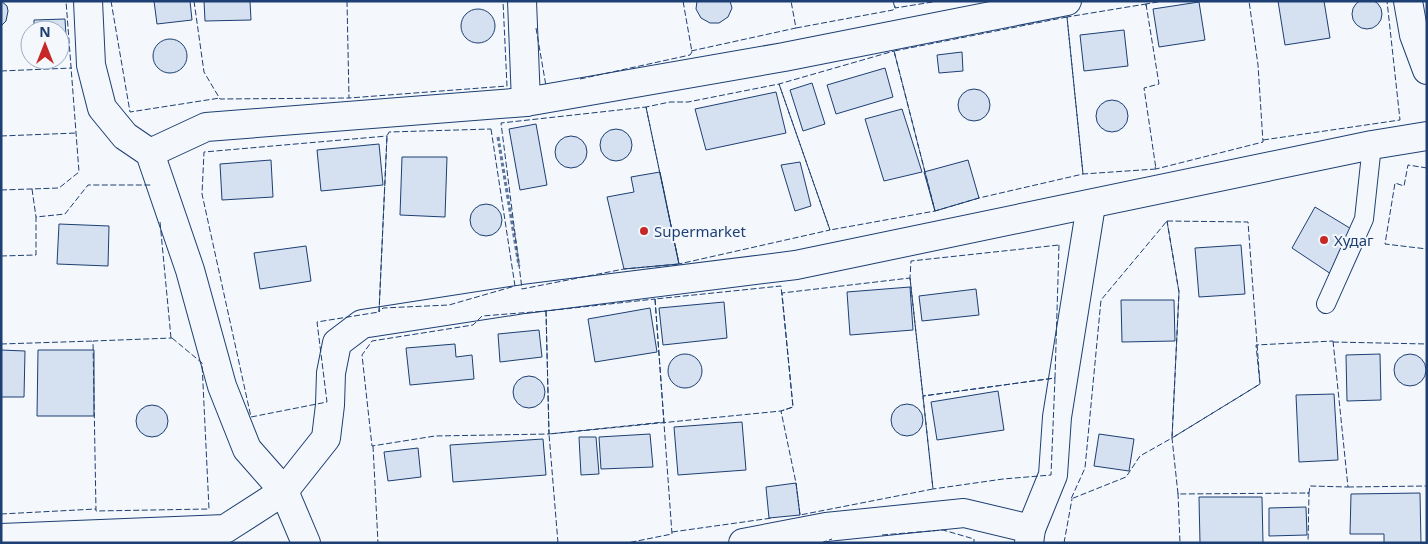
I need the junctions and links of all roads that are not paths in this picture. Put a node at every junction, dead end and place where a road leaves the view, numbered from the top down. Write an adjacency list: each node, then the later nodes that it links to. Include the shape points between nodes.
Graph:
1 (88, 1): 9 (street, via 91,65 102,108 125,136)
2 (522, 1): 6 (street)
3 (1068, 1): 6 (street, via 784,57)
4 (1408, 1): 5 (street, via 1414,35)
5 (1427, 70)
6 (526, 102): 9 (street, via 206,127)
7 (1427, 136): 8 (street)
8 (1372, 145): 10 (street); 11 (lane, via 1364,219)
9 (150, 153): 12 (street, via 190,270 226,395 247,449)
10 (1091, 205): 12 (street, via 796,265 524,299 362,324 338,343 331,373 326,438); 13 (street, via 1057,417 1053,476)
11 (1326, 304)
12 (284, 491): 14 (street, via 225,529); 15 (street)
13 (1030, 536): 16 (street, via 964,513 826,527)
14 (1, 538)
15 (306, 543)
16 (743, 543)

